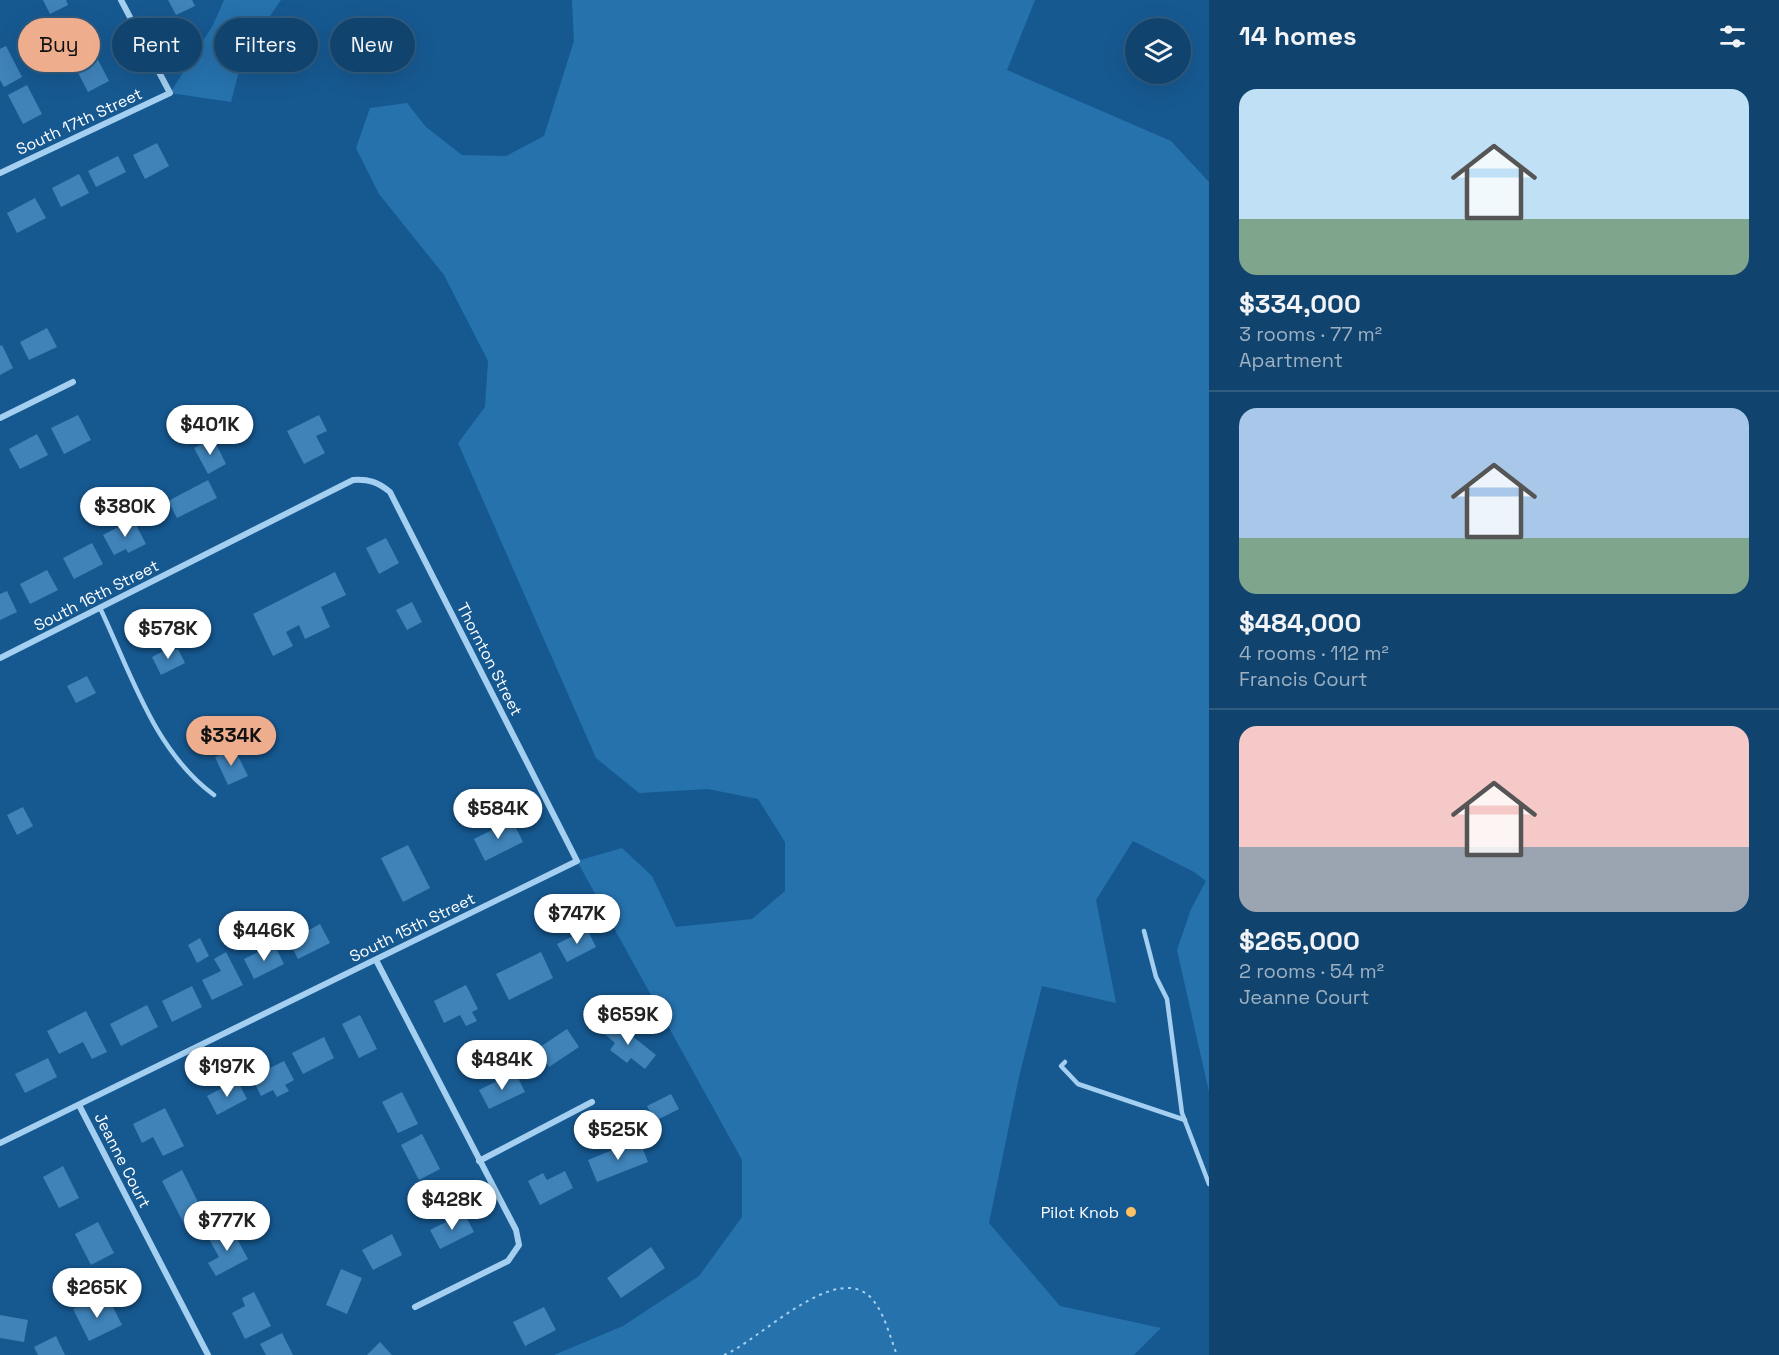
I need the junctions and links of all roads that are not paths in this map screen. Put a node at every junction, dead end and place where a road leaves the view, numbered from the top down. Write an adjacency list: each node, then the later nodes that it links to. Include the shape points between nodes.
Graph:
1 (121, 0): 3 (street, South 17th Street, via 170,93)
2 (0, 162): 3 (street)
3 (2, 172)
4 (73, 382): 5 (street)
5 (0, 418)
6 (367, 480): 7 (street, South 16th Street, via 353,480); 10 (street, Thornton Street, via 390,492)
7 (100, 608): 8 (street, South 16th Street); 9 (lane, via 169,749 193,779)
8 (0, 658)
9 (214, 795)
10 (578, 861): 12 (street, South 15th Street)
11 (1144, 930): 16 (lane, via 1156,977 1167,999 1174,1070)
12 (376, 960): 15 (street, South 15th Street); 18 (street)
13 (1065, 1062): 16 (lane, via 1061,1066 1078,1084)
14 (592, 1102): 18 (street)
15 (80, 1105): 17 (street, South 15th Street); 21 (street, Jeanne Court)
16 (1185, 1120): 19 (lane)
17 (0, 1143)
18 (479, 1161): 20 (street, via 516,1230 519,1245 508,1261)
19 (1209, 1184)
20 (415, 1307)
21 (208, 1355)

